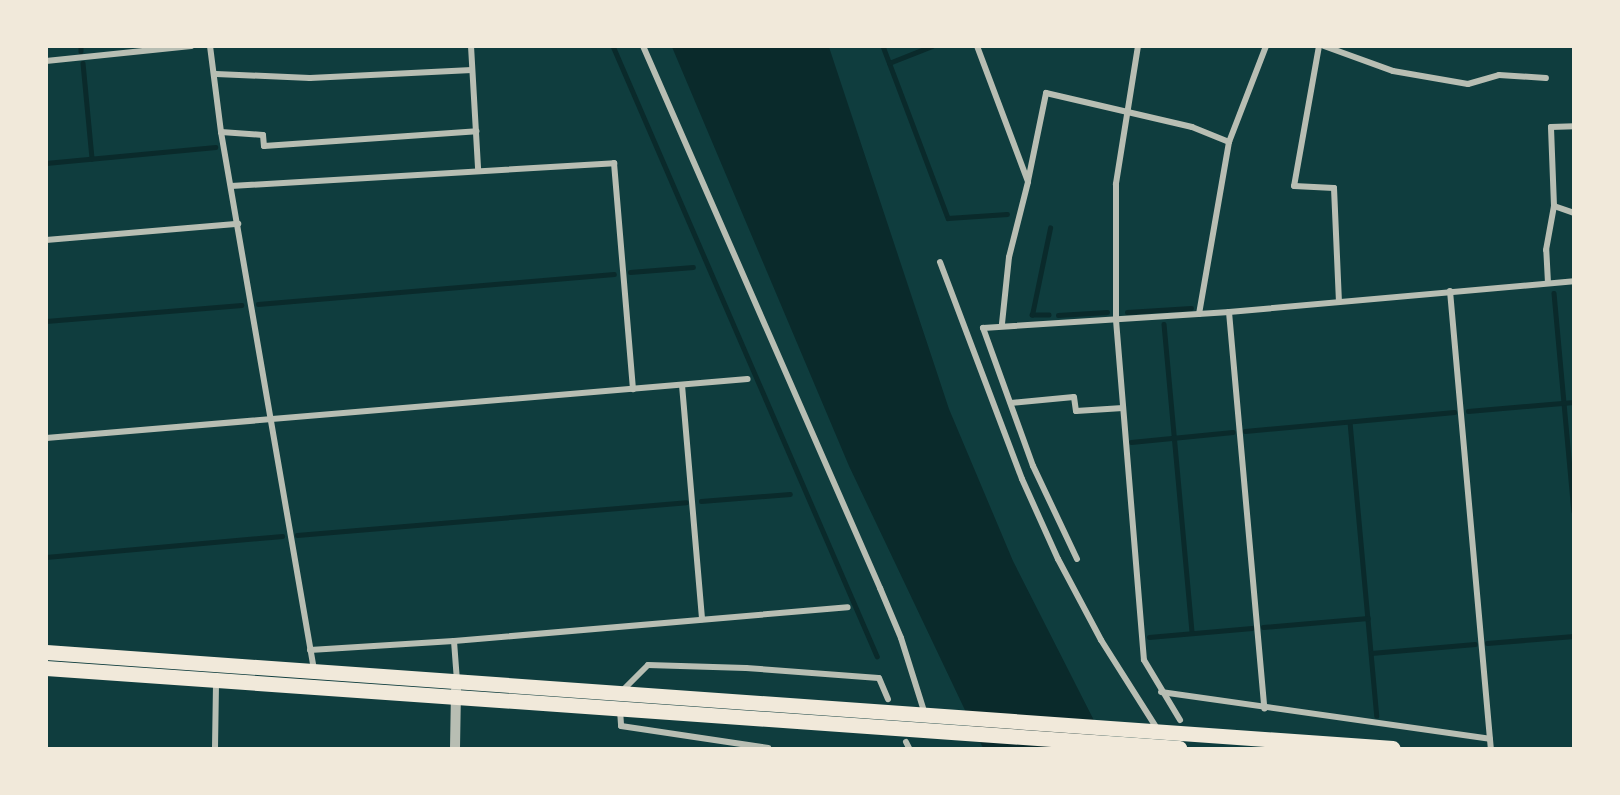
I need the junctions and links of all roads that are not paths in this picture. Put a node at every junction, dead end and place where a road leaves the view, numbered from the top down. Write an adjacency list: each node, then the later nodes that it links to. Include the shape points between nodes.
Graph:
1 (191, 46): 10 (street)
2 (210, 46): 12 (street)
3 (471, 46): 11 (street)
4 (643, 46): 58 (street)
5 (977, 46): 20 (street)
6 (1138, 46): 14 (street)
7 (1266, 46): 18 (street)
8 (1319, 46): 30 (street, via 1294,186 1334,188)
9 (1324, 46): 13 (street, via 1393,71 1468,84 1499,75)
10 (46, 61)
11 (472, 70): 12 (street, via 310,78); 16 (street)
12 (216, 74): 17 (street)
13 (1546, 78)
14 (1129, 112): 18 (street, via 1192,127); 20 (street, via 1046,93); 33 (street, via 1116,184)
15 (1574, 126): 22 (street, via 1551,127)
16 (476, 131): 17 (street, via 264,146 263,135); 19 (street)
17 (221, 132): 21 (street)
18 (1229, 141): 32 (street)
19 (478, 169): 21 (street); 37 (street, via 509,172 614,164)
20 (1028, 182): 34 (street, via 1009,258)
21 (231, 186): 24 (street)
22 (1554, 206): 23 (street); 28 (street, via 1546,250)
23 (1574, 213)
24 (238, 224): 25 (street); 40 (street)
25 (46, 240)
26 (940, 262): 60 (street, via 1022,479 1054,549 1101,640)
27 (1574, 281): 28 (street)
28 (1548, 283): 29 (street)
29 (1450, 291): 30 (street); 61 (street)
30 (1339, 301): 31 (street)
31 (1229, 312): 32 (street); 56 (street)
32 (1199, 314): 33 (street)
33 (1116, 320): 34 (street); 39 (street)
34 (1002, 324): 38 (street, via 983,328)
35 (748, 379): 36 (street)
36 (682, 385): 37 (street); 44 (street)
37 (633, 389): 40 (street)
38 (1011, 403): 39 (street, via 1074,398 1076,411); 42 (street, via 1033,466)
39 (1124, 408): 53 (street, via 1143,660)
40 (272, 419): 41 (street); 46 (street)
41 (46, 438)
42 (1077, 559)
43 (848, 608): 44 (street)
44 (702, 619): 45 (street)
45 (454, 641): 46 (street); 51 (street)
46 (310, 650): 49 (street)
47 (46, 652): 49 (main road)
48 (46, 668): 50 (main road)
49 (314, 671): 51 (main road)
50 (216, 681): 54 (main road); 62 (street)
51 (458, 681): 52 (main road); 54 (street)
52 (620, 692): 55 (street, via 648,665 879,678); 58 (main road)
53 (1161, 692): 56 (street); 59 (street)
54 (456, 697): 57 (main road); 63 (street)
55 (888, 699)
56 (1264, 708): 61 (street)
57 (620, 710): 64 (street, via 621,726); 65 (main road)
58 (932, 715): 60 (main road)
59 (1180, 720)
60 (1158, 731): 67 (main road)
61 (1490, 739): 68 (street)
62 (215, 748)
63 (455, 748)
64 (768, 748)
65 (1168, 748): 66 (main road)
66 (1179, 748)
67 (1393, 748)
68 (1491, 748)

